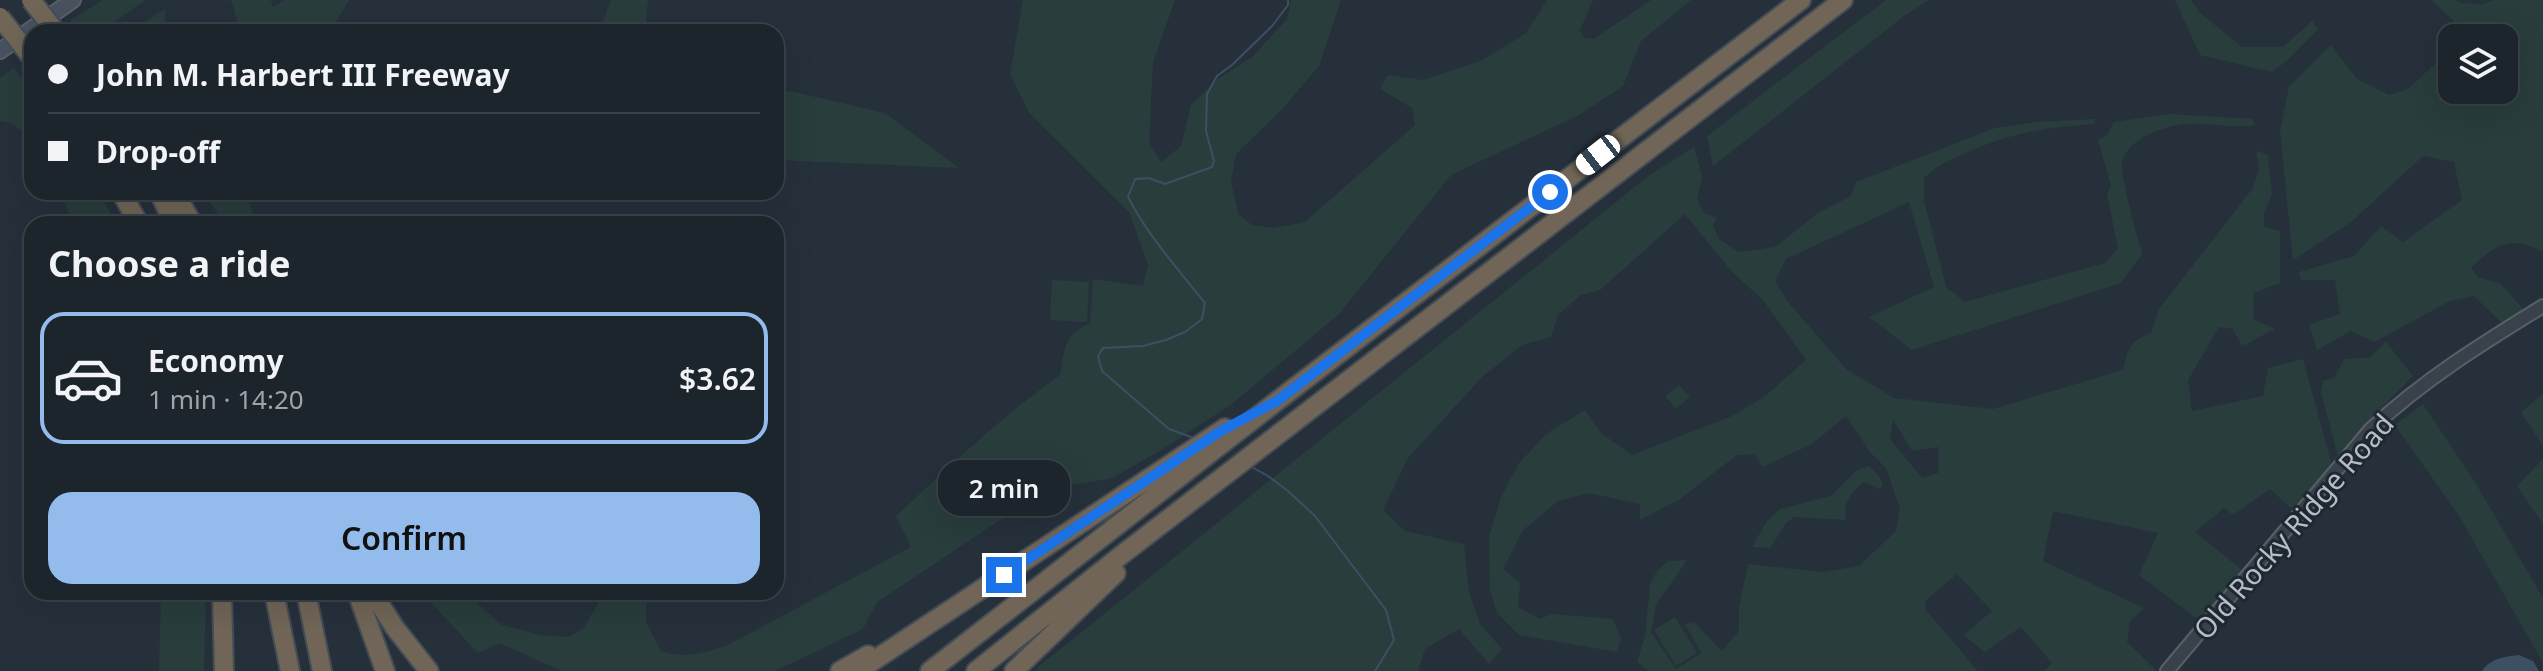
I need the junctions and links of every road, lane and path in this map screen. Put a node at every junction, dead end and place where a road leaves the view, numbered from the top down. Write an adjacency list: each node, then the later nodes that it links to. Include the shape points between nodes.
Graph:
1 (31, 0): 7 (highway, bridge)
2 (73, 0): 6 (main road)
3 (1801, 0): 12 (highway, via 1282,397 1219,432)
4 (1843, 0): 13 (highway)
5 (0, 17): 9 (highway, bridge)
6 (39, 24)
7 (50, 24)
8 (24, 34): 10 (main road)
9 (24, 48)
10 (0, 51)
11 (2543, 306): 30 (street, Old Rocky Ridge Road, via 2475,348 2371,429)
12 (1184, 465): 14 (highway); 27 (highway)
13 (1208, 489): 28 (highway); 29 (highway)
14 (982, 590): 25 (highway); 26 (highway)
15 (222, 600): 20 (highway)
16 (276, 600): 21 (highway)
17 (308, 600): 22 (highway)
18 (360, 600): 23 (highway)
19 (377, 600): 24 (highway)
20 (222, 671)
21 (290, 671)
22 (322, 671)
23 (385, 671)
24 (429, 671)
25 (840, 671)
26 (858, 671)
27 (930, 671)
28 (976, 671)
29 (1014, 671)
30 (2167, 671)

